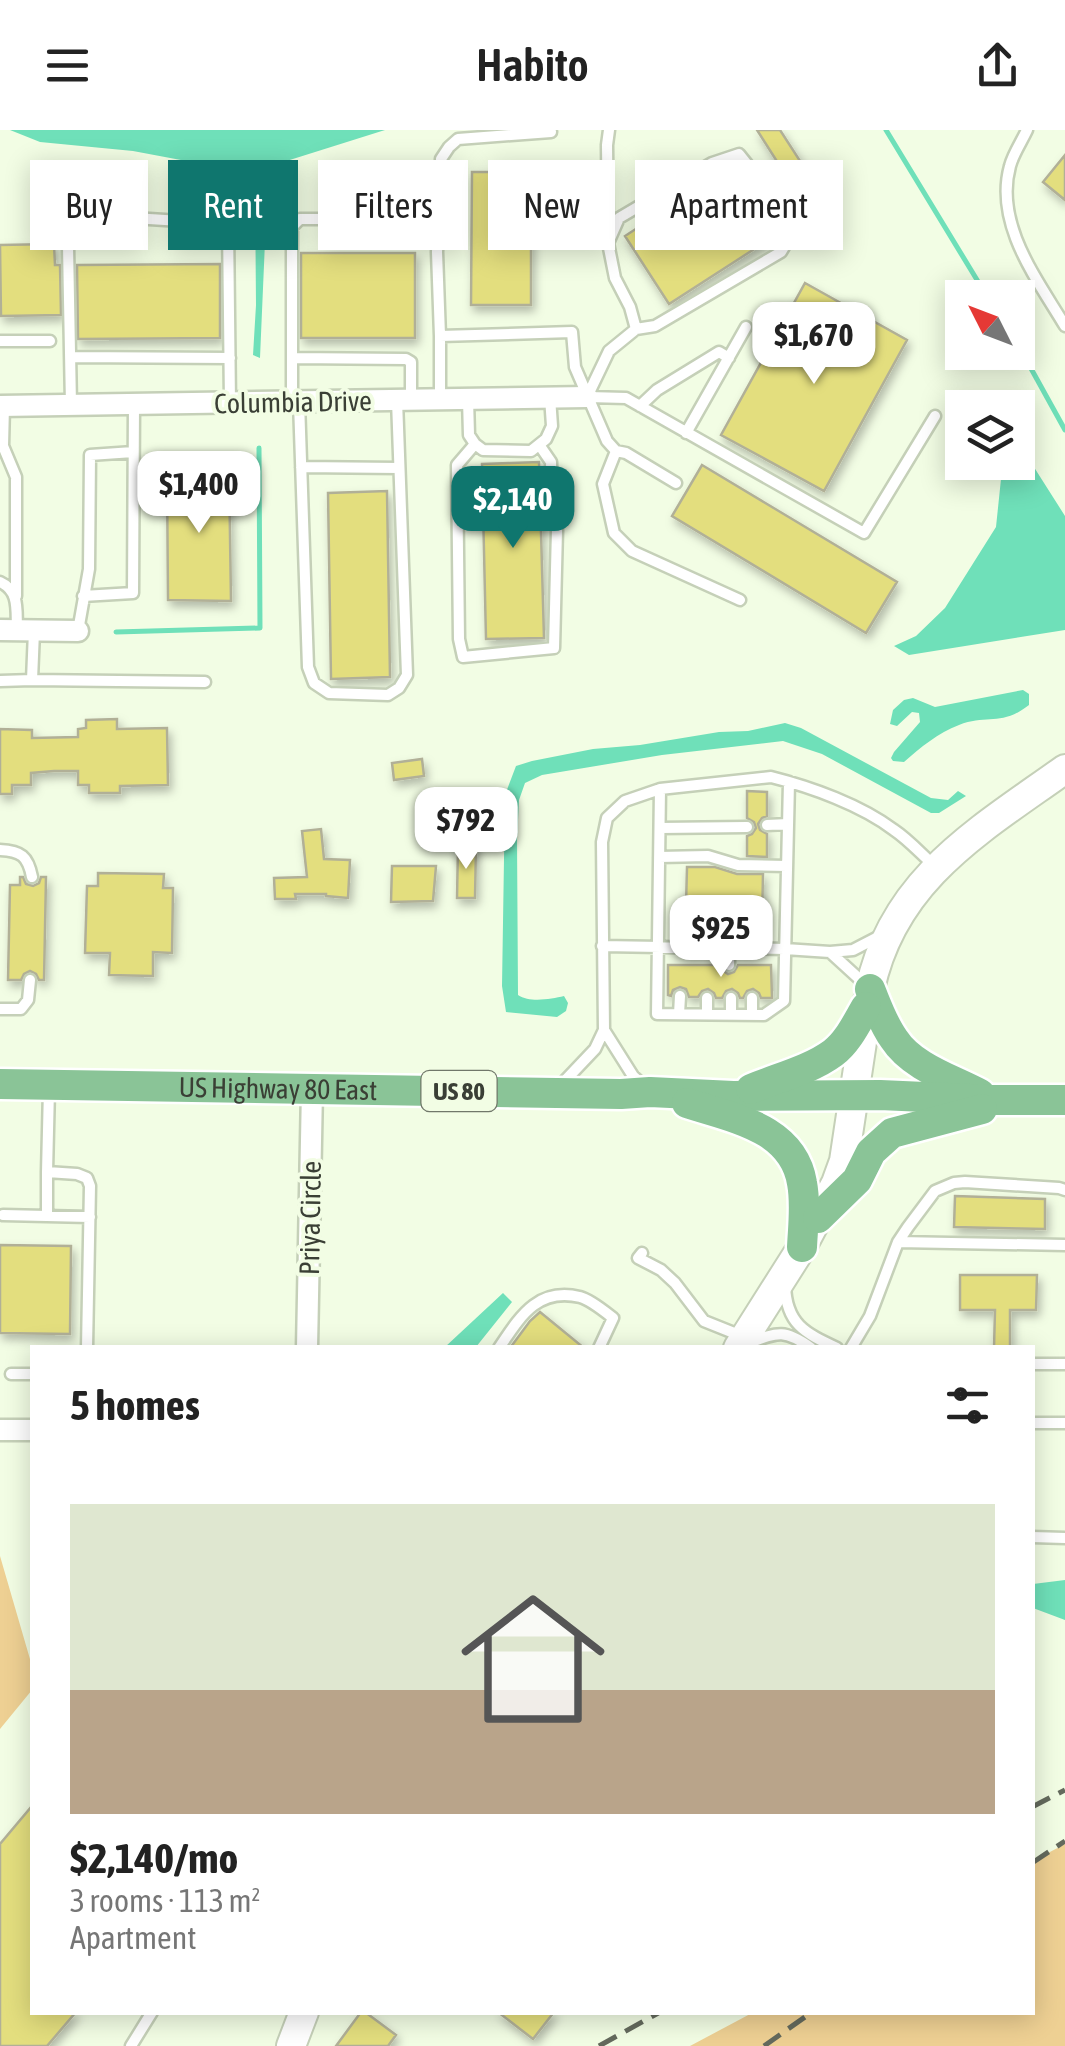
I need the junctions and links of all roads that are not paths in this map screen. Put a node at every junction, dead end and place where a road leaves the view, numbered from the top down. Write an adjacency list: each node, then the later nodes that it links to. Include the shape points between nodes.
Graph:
1 (609, 130): 4 (lane)
2 (1027, 130): 8 (lane, via 1010,166 1012,226)
3 (551, 132): 11 (lane, via 458,138 441,159)
4 (607, 160)
5 (318, 219): 16 (lane, via 292,226)
6 (615, 227): 10 (lane, via 619,218 738,154 793,232 781,252 654,326)
7 (609, 250): 10 (lane)
8 (1065, 326)
9 (746, 327): 17 (lane)
10 (636, 328): 19 (lane, via 609,351)
11 (440, 336): 19 (lane, via 572,332 575,368); 20 (lane)
12 (0, 341): 13 (lane)
13 (50, 341)
14 (70, 357): 15 (lane); 15 (lane, via 68,246 86,215 228,224); 27 (lane)
15 (230, 358): 23 (lane)
16 (292, 358): 22 (lane, via 406,359 411,362); 24 (lane)
17 (729, 358): 28 (lane, via 719,352); 30 (lane)
18 (550, 397): 19 (street, Columbia Drive); 21 (street, Columbia Drive); 32 (lane, via 552,426)
19 (587, 397): 28 (lane, via 626,398); 33 (lane)
20 (440, 399): 21 (street, Columbia Drive); 22 (street, Columbia Drive)
21 (468, 399): 31 (lane)
22 (404, 400): 24 (street, Columbia Drive); 36 (lane)
23 (230, 402): 24 (street, Columbia Drive); 25 (street, Columbia Drive)
24 (296, 402): 35 (lane)
25 (134, 404): 27 (street, Columbia Drive); 34 (lane)
26 (2, 406): 27 (street, Columbia Drive); 41 (lane, via 3,446 16,477)
27 (71, 406)
28 (640, 406): 30 (lane)
29 (935, 416): 30 (lane, via 864,534)
30 (686, 433)
31 (474, 444): 32 (lane, via 483,450); 39 (lane, via 457,464 463,657 554,648)
32 (540, 446): 38 (lane, via 551,462)
33 (616, 451): 37 (lane); 43 (lane, via 603,484 614,533 632,552)
34 (134, 452): 42 (lane, via 90,455); 42 (lane, via 133,593)
35 (301, 467): 36 (lane); 36 (lane, via 308,667 314,683 328,693 388,695 407,675)
36 (399, 468)
37 (676, 482)
38 (552, 511)
39 (557, 530)
40 (0, 582): 41 (lane)
41 (16, 596): 44 (lane)
42 (83, 596): 45 (lane)
43 (740, 600)
44 (17, 630): 45 (street); 46 (lane)
45 (78, 631)
46 (32, 680): 47 (lane); 48 (lane)
47 (0, 681)
48 (205, 682)
49 (1065, 769): 59 (street)
50 (789, 782): 51 (lane, via 771,777); 52 (lane); 59 (lane, via 894,829)
51 (660, 789): 55 (lane); 62 (lane, via 625,801 607,818)
52 (788, 824): 53 (lane); 58 (lane)
53 (767, 825)
54 (747, 827): 55 (lane)
55 (660, 828): 57 (lane)
56 (0, 850): 60 (lane, via 22,856)
57 (659, 857): 58 (lane); 63 (lane)
58 (787, 866): 68 (lane)
59 (936, 868): 61 (street)
60 (32, 877)
61 (888, 931): 69 (lane, via 853,950); 79 (street)
62 (602, 946): 63 (lane); 85 (lane)
63 (658, 948): 66 (lane); 81 (lane, via 657,1014)
64 (708, 948): 65 (lane); 66 (lane); 73 (lane)
65 (729, 948): 67 (lane); 71 (lane)
66 (682, 949): 70 (lane)
67 (753, 949): 68 (lane); 72 (lane)
68 (785, 949): 69 (lane); 84 (lane, via 784,1000 764,1015)
69 (830, 952): 79 (lane)
70 (682, 965)
71 (729, 965)
72 (752, 965)
73 (708, 966)
74 (30, 980): 80 (lane, via 21,1009)
75 (680, 996): 81 (lane)
76 (707, 998): 82 (lane)
77 (731, 998): 83 (lane)
78 (752, 998): 84 (lane)
79 (868, 998): 91 (street); 92 (main road, via 833,1054); 93 (main road, via 902,1050)
80 (0, 1008)
81 (678, 1014): 82 (lane)
82 (706, 1014): 83 (lane)
83 (731, 1014): 84 (lane)
84 (752, 1014)
85 (604, 1030): 89 (lane, via 596,1049); 90 (lane)
86 (0, 1084): 87 (main road, US Highway 80 East / US 80)
87 (49, 1085): 88 (main road, US Highway 80 East / US 80); 95 (lane)
88 (312, 1089): 89 (main road, US Highway 80 East / US 80); 118 (street, Priya Circle)
89 (554, 1092): 90 (main road, US Highway 80 East / US 80)
90 (650, 1092): 92 (main road, US Highway 80 East / US 80); 113 (main road, via 764,1130 782,1143 803,1187)
91 (853, 1095): 92 (main road, US Highway 80 East / US 80); 93 (main road, US Highway 80 East / US 80); 104 (street, via 844,1161)
92 (733, 1096)
93 (1006, 1100): 94 (main road, US 80); 104 (main road, via 892,1134)
94 (1061, 1102)
95 (47, 1172): 102 (lane); 103 (lane, via 86,1178)
96 (978, 1182): 97 (lane); 99 (lane); 108 (lane, via 935,1191)
97 (1002, 1184): 98 (lane, via 1029,1192); 100 (lane)
98 (1065, 1190)
99 (979, 1197)
100 (1003, 1198)
101 (2, 1216): 102 (lane)
102 (47, 1216): 103 (lane)
103 (90, 1217): 117 (lane)
104 (818, 1218): 113 (street)
105 (979, 1228): 109 (lane)
106 (1003, 1228): 110 (lane)
107 (1028, 1229): 111 (lane)
108 (898, 1242): 109 (lane); 123 (lane)
109 (979, 1243): 110 (lane)
110 (1003, 1244): 111 (lane)
111 (1028, 1244): 112 (lane)
112 (1065, 1245)
113 (802, 1247): 115 (street)
114 (642, 1253): 116 (lane, via 638,1258 675,1283 704,1321)
115 (784, 1275): 116 (street); 122 (lane, via 788,1308 799,1327)
116 (741, 1344): 121 (lane, via 788,1333)
117 (87, 1345)
118 (308, 1345)
119 (501, 1345): 120 (lane, via 537,1300 552,1296 582,1297 614,1318)
120 (601, 1345)
121 (806, 1345)
122 (832, 1345)
123 (853, 1345)
124 (1035, 1364): 125 (lane)
125 (1065, 1364)
126 (12, 1374): 127 (lane)
127 (30, 1374)
128 (1035, 1423): 129 (lane)
129 (1065, 1423)
130 (0, 1430): 131 (street)
131 (30, 1430)
132 (1035, 1536): 133 (lane)
133 (1065, 1538)
134 (150, 2015): 136 (lane)
135 (303, 2015): 137 (street)
136 (131, 2046)
137 (291, 2046)

